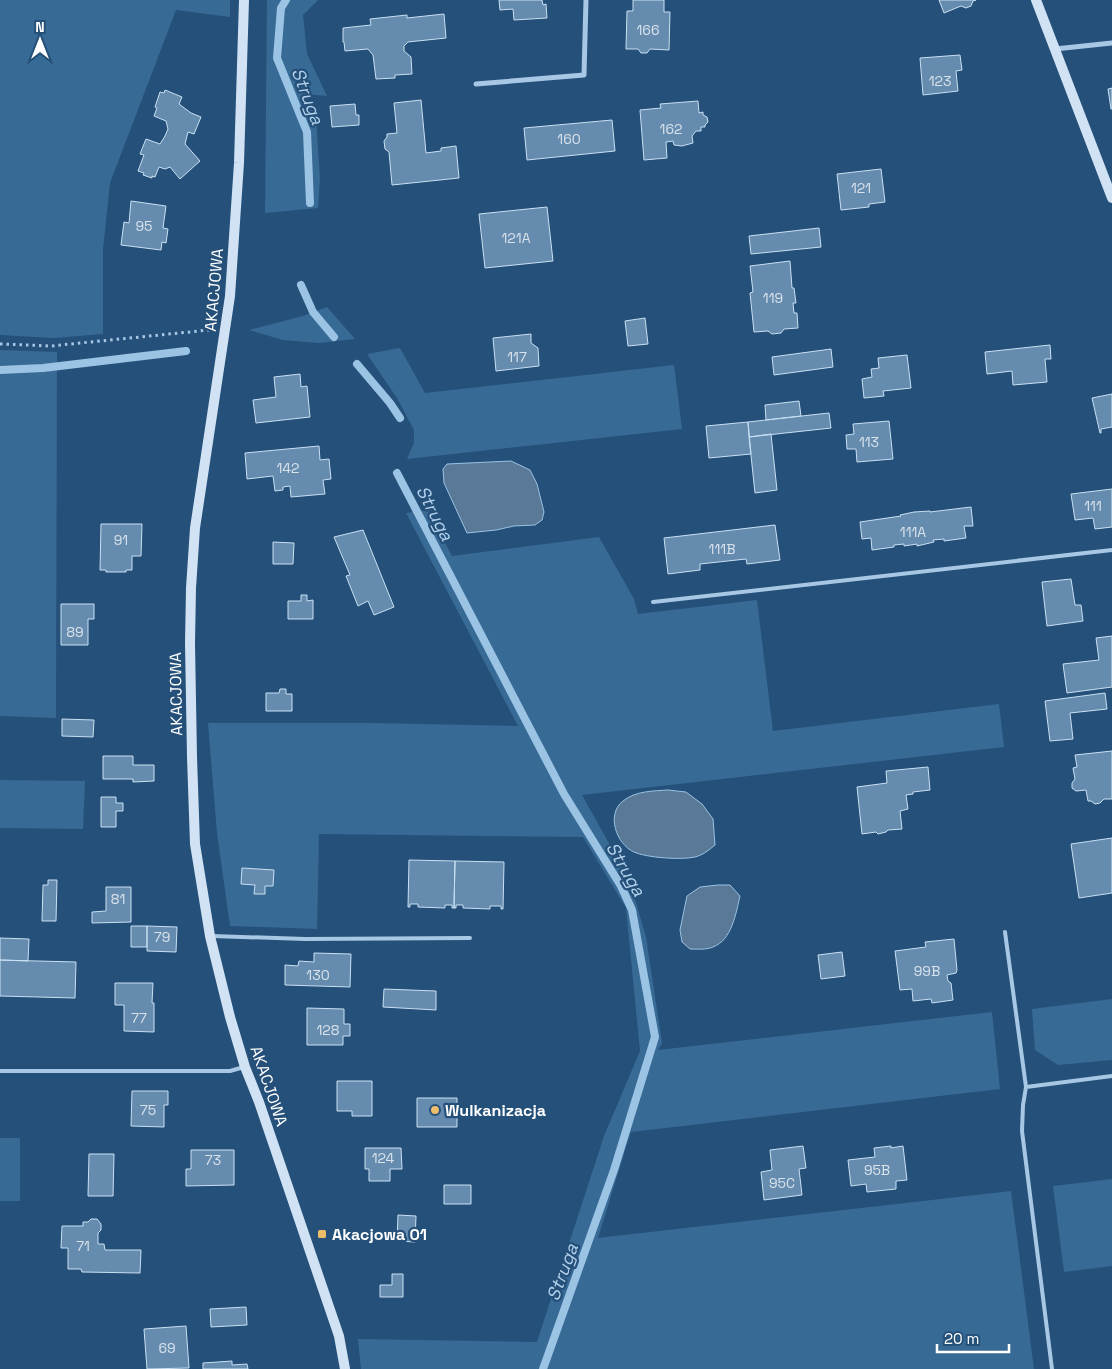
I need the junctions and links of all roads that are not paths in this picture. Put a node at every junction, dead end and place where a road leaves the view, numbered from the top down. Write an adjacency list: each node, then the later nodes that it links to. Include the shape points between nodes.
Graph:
1 (244, 0): 11 (street, AKACJOWA, via 239,163 230,296 195,528 191,597 195,844)
2 (586, 0): 6 (street, via 584,75)
3 (1036, 0): 5 (street)
4 (1112, 43): 5 (street)
5 (1055, 49): 7 (street)
6 (476, 84)
7 (1112, 198)
8 (1112, 550): 9 (lane)
9 (653, 602)
10 (1005, 932): 16 (lane)
11 (210, 936): 12 (lane); 13 (street, AKACJOWA)
12 (470, 938)
13 (245, 1067): 14 (lane, via 230,1071); 17 (street, AKACJOWA, via 339,1336)
14 (0, 1071)
15 (1112, 1076): 16 (lane)
16 (1026, 1088): 18 (lane, via 1022,1131)
17 (345, 1369)
18 (1052, 1369)

